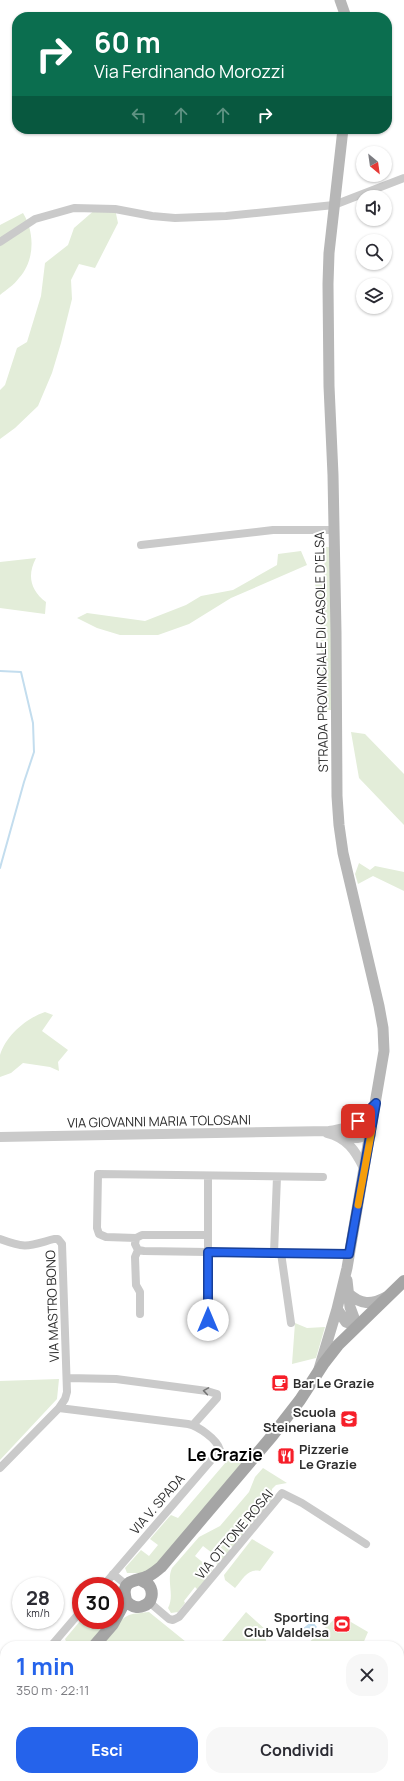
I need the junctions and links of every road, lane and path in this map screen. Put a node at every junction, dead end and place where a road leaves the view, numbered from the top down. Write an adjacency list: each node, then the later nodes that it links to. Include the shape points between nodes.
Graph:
1 (340, 0): 2 (main road)
2 (344, 12)
3 (342, 134): 5 (main road, STRADA PROVINCIALE DI CASOLE D'ELSA)
4 (404, 178): 5 (street)
5 (334, 205): 6 (street, via 226,216 175,218 115,209 74,208 35,219); 7 (main road, STRADA PROVINCIALE DI CASOLE D'ELSA, via 328,284)
6 (0, 242)
7 (333, 530): 8 (street, via 273,530); 9 (main road, STRADA PROVINCIALE DI CASOLE D'ELSA, via 339,825 343,853 383,1028 384,1055)
8 (142, 545)
9 (376, 1103): 10 (street, VIA GIOVANNI MARIA TOLOSANI); 12 (main road, STRADA PROVINCIALE DI CASOLE D'ELSA)
10 (348, 1127): 11 (street, VIA GIOVANNI MARIA TOLOSANI); 12 (street, VIA GIOVANNI MARIA TOLOSANI, via 362,1128)
11 (318, 1131): 13 (street, VIA GIOVANNI MARIA TOLOSANI); 14 (street, VIA GIOVANNI MARIA TOLOSANI)
12 (371, 1135): 14 (street, VIA GIOVANNI MARIA TOLOSANI); 15 (main road, STRADA PROVINCIALE DI CASOLE D'ELSA)
13 (0, 1137)
14 (342, 1138): 15 (street, via 351,1145)
15 (364, 1168): 25 (main road, STRADA PROVINCIALE DI CASOLE D'ELSA)
16 (208, 1176): 17 (street); 19 (street); 20 (street, via 98,1174 99,1234 106,1237)
17 (277, 1177): 18 (street); 24 (street)
18 (323, 1177)
19 (208, 1235): 20 (street, via 146,1234); 23 (street)
20 (136, 1238): 22 (street)
21 (0, 1239): 36 (street, VIA MASTRO BONO, via 24,1246 54,1238 62,1244)
22 (138, 1250): 23 (street); 31 (street, via 135,1257)
23 (208, 1252): 24 (street); 32 (street)
24 (277, 1253): 25 (street); 33 (street)
25 (349, 1254): 26 (main road, STRADA PROVINCIALE DI CASOLE D'ELSA)
26 (347, 1268): 28 (main road); 30 (main road)
27 (404, 1282): 29 (main road)
28 (348, 1293): 29 (main road, via 367,1304); 34 (main road, via 350,1307)
29 (390, 1295): 34 (main road)
30 (337, 1309): 34 (main road, via 346,1322); 35 (main road)
31 (140, 1314)
32 (208, 1320)
33 (291, 1323)
34 (358, 1326): 35 (main road, via 338,1345)
35 (318, 1371): 41 (main road, via 300,1400 272,1436)
36 (67, 1378): 37 (street, VIA MASTRO BONO, via 66,1398); 38 (street, one-way to 36, via 217,1398 217,1394 122,1380)
37 (59, 1408): 38 (street); 39 (street)
38 (193, 1426): 42 (street, VIA V. SPADA, via 217,1444 220,1450)
39 (0, 1468)
40 (366, 1544): 47 (street, VIA OTTONE ROSAI, via 282,1493 179,1617 169,1619)
41 (161, 1567): 44 (main road, via 149,1576); 46 (main road)
42 (113, 1574): 43 (street, VIA V. SPADA); 45 (street)
43 (110, 1577)
44 (139, 1579): 45 (main road); 46 (main road)
45 (128, 1584): 48 (main road, via 124,1592)
46 (150, 1586): 47 (main road, via 152,1594)
47 (149, 1602): 48 (main road, via 143,1606)
48 (131, 1604): 51 (main road)
49 (72, 1622): 50 (street)
50 (55, 1641)
51 (98, 1641)

